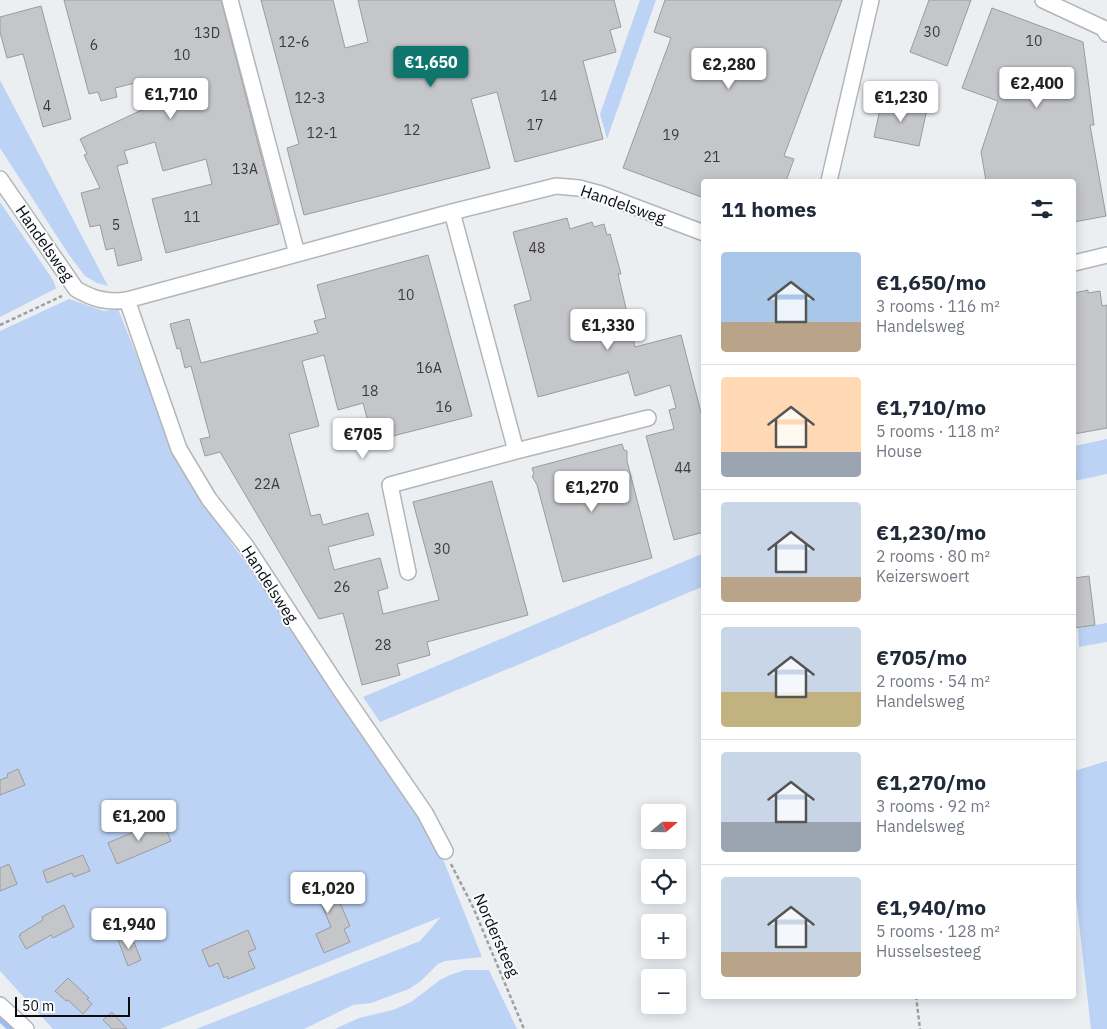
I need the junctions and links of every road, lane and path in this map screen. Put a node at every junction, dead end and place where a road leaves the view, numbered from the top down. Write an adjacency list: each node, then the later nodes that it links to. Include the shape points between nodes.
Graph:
1 (230, 0): 9 (street)
2 (871, 0): 6 (street)
3 (1043, 0): 4 (street, via 1103,28)
4 (1107, 34)
5 (0, 179): 12 (street, Handelsweg)
6 (829, 179)
7 (452, 212): 8 (street, Handelsweg, via 556,186 601,194); 9 (street, Handelsweg); 16 (street)
8 (701, 232)
9 (297, 254): 13 (street, Handelsweg)
10 (1107, 255): 11 (street)
11 (1076, 263)
12 (76, 289): 13 (street, Handelsweg, via 102,301); 14 (path)
13 (127, 300): 18 (street, Handelsweg, via 179,449 209,499 246,546 425,813)
14 (0, 326)
15 (648, 418): 16 (street)
16 (516, 451): 17 (street, via 390,485)
17 (408, 572)
18 (445, 851): 22 (path, Nordersteeg, via 473,906)
19 (916, 999): 23 (path)
20 (0, 1005): 21 (street)
21 (26, 1029)
22 (524, 1029)
23 (920, 1029)

